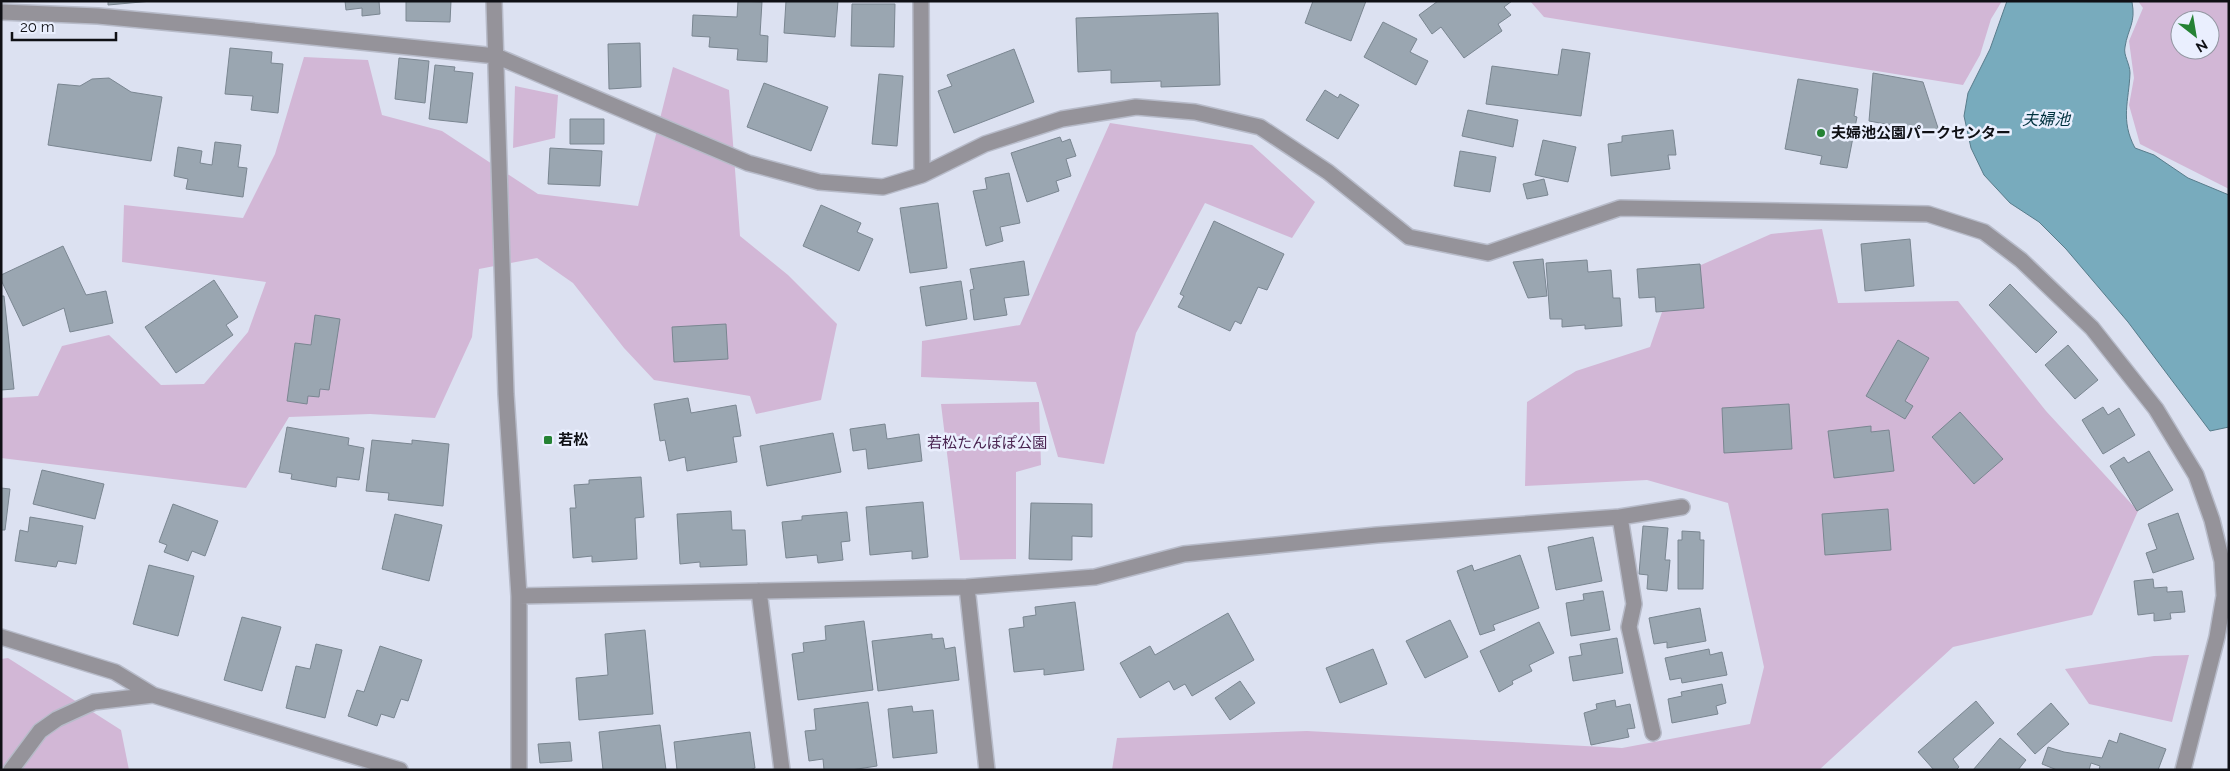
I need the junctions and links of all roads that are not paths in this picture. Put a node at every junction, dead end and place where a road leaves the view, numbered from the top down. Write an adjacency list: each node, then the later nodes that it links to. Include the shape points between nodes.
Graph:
1 (494, 1): 4 (street)
2 (921, 1): 5 (street)
3 (1, 12): 4 (street, via 98,16)
4 (496, 56): 5 (street, via 748,163 819,182 883,187); 10 (street, via 506,394)
5 (922, 175): 19 (street, via 984,144 1062,119 1136,107 1195,112 1260,127 1328,172 1409,237 1488,253 1620,208 1928,214 1984,232 2021,260 2092,328 2156,409 2196,475 2222,562 2224,596 2217,637)
6 (1682, 507): 7 (street)
7 (1620, 517): 8 (street, via 1377,535 1184,554 1095,577); 13 (street, via 1634,604 1629,628)
8 (967, 587): 9 (street); 18 (street)
9 (759, 591): 10 (street); 17 (street)
10 (519, 596): 16 (street)
11 (1, 637): 12 (street, via 115,672)
12 (153, 695): 14 (street, via 94,702 63,716 40,731); 15 (street)
13 (1653, 733)
14 (11, 770)
15 (400, 770)
16 (519, 770)
17 (782, 770)
18 (987, 770)
19 (2183, 770)

